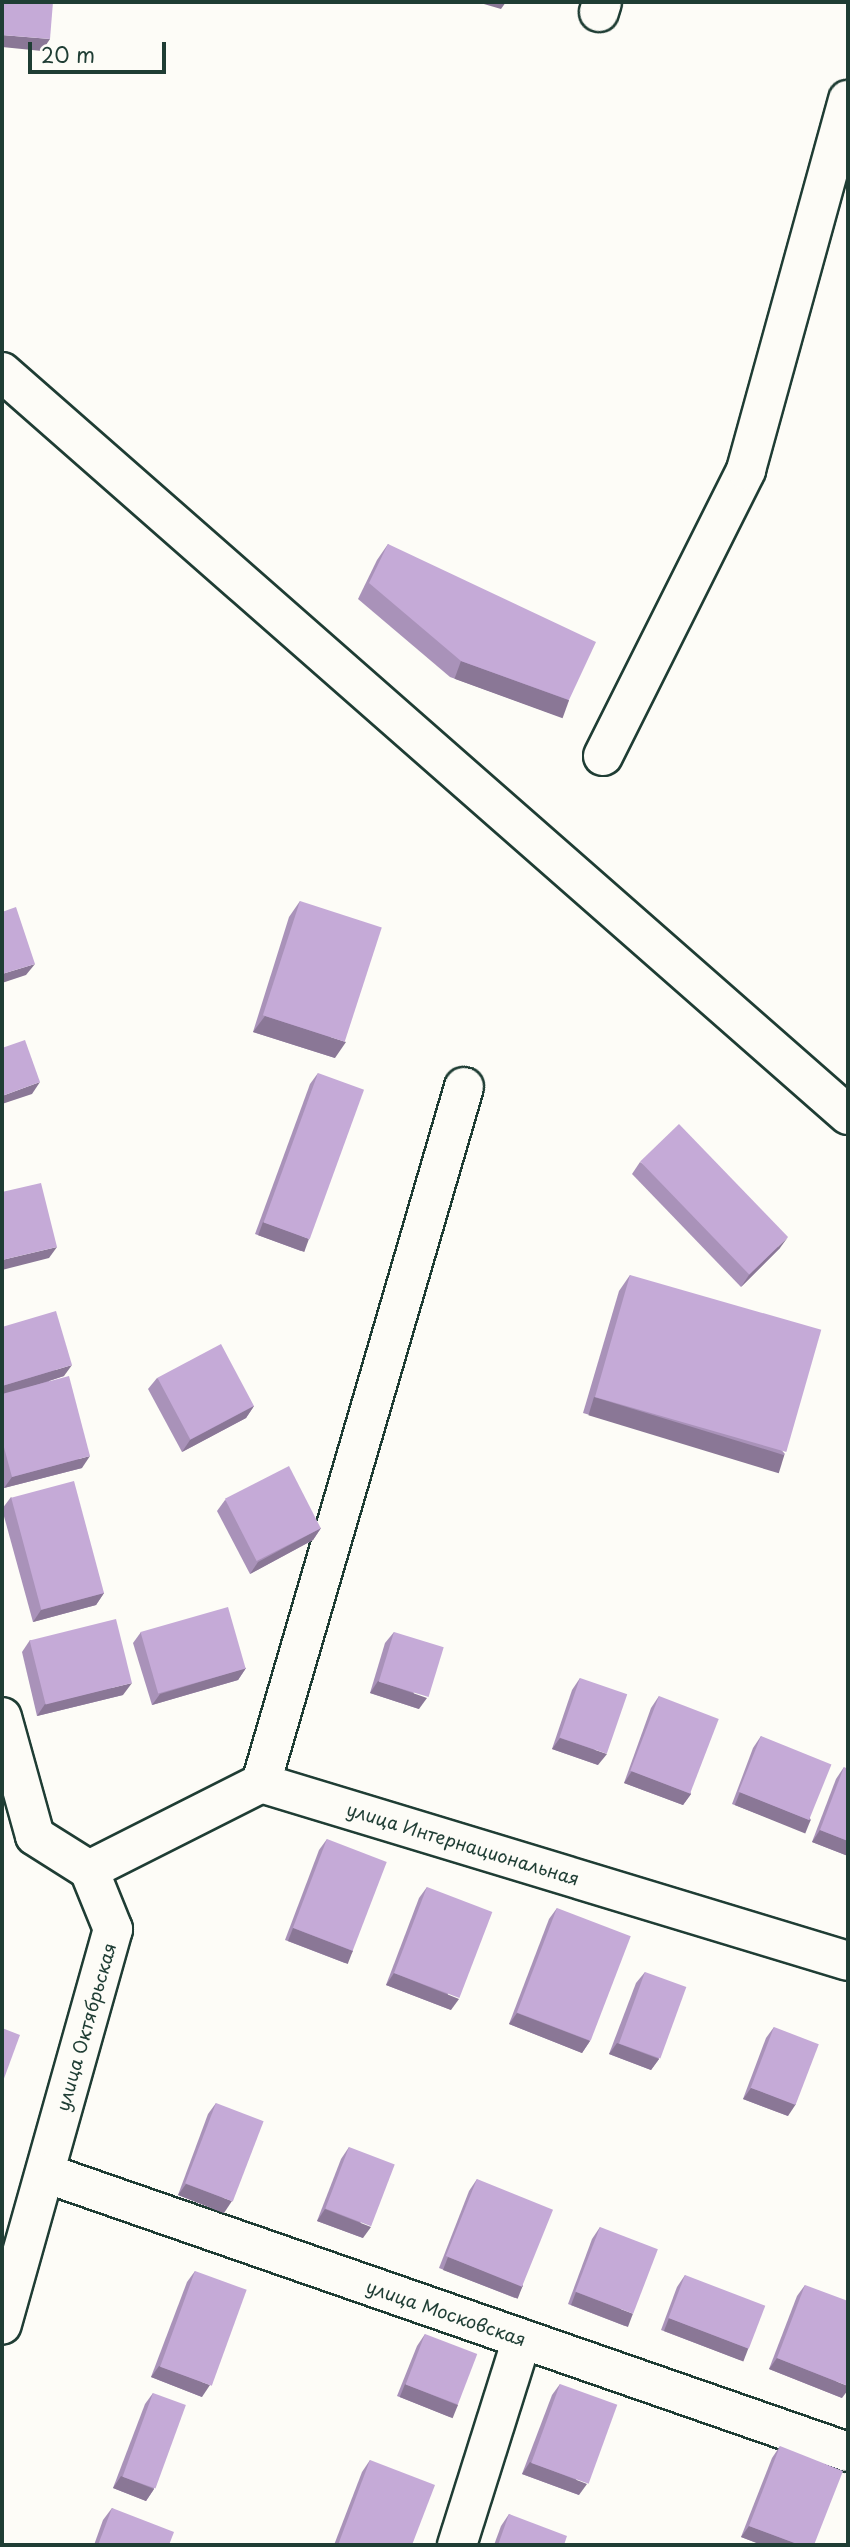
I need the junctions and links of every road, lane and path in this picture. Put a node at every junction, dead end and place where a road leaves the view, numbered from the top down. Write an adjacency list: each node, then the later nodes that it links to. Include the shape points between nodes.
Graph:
1 (848, 100): 3 (street, via 746,470)
2 (2, 372): 5 (street)
3 (603, 756)
4 (464, 1087): 7 (street)
5 (848, 1115)
6 (2, 1717): 8 (street, via 35,1836)
7 (261, 1783): 8 (street); 9 (street, улица Интернациональная)
8 (89, 1870): 10 (street, улица Октябрьская, via 113,1930)
9 (848, 1961)
10 (45, 2173): 11 (street, улица Октябрьская); 12 (street, улица Московская)
11 (2, 2325)
12 (522, 2339): 13 (street, улица Московская); 14 (street)
13 (848, 2452)
14 (457, 2545)

